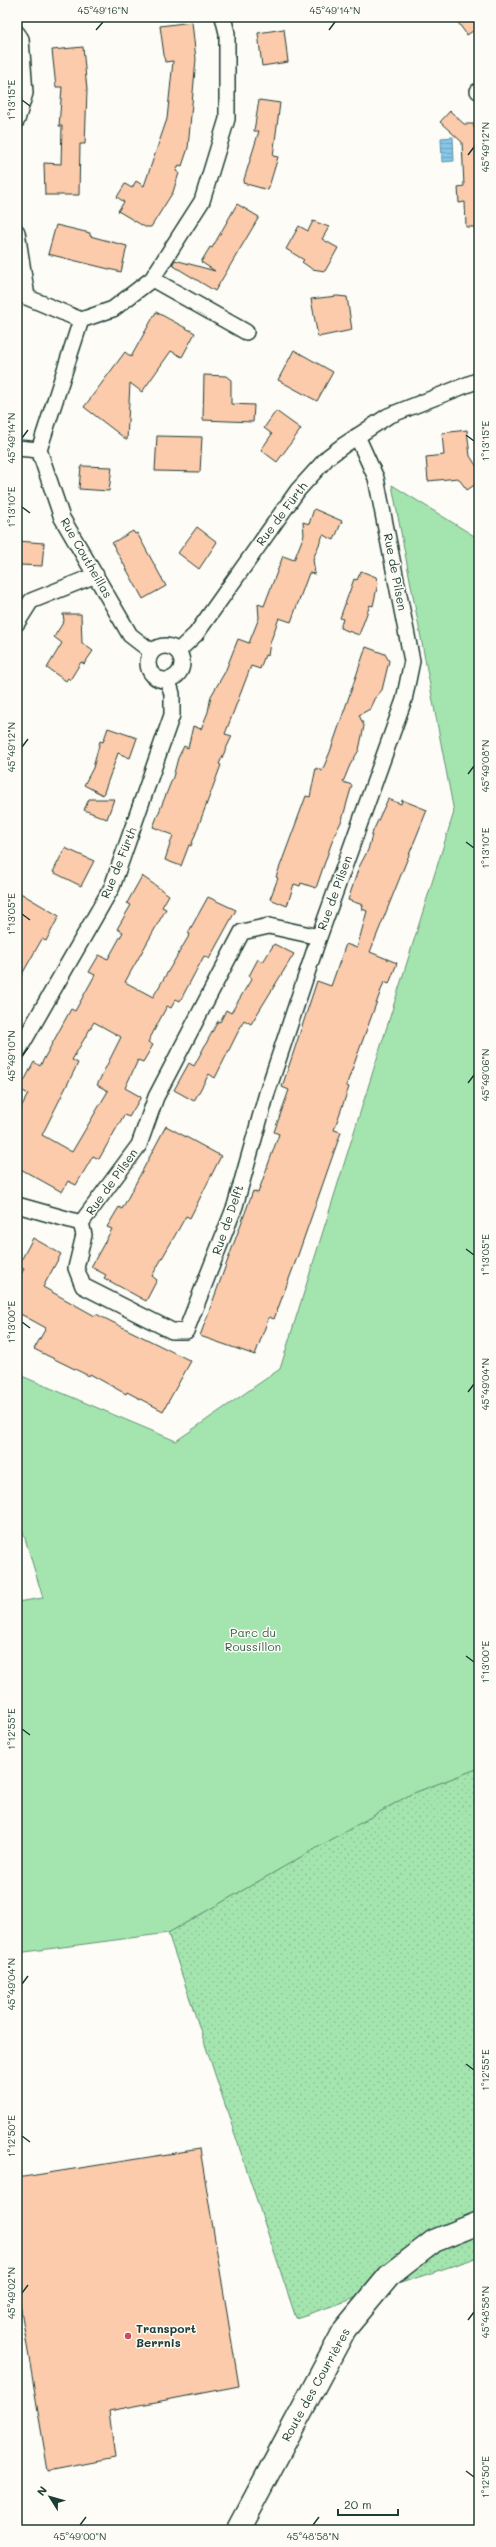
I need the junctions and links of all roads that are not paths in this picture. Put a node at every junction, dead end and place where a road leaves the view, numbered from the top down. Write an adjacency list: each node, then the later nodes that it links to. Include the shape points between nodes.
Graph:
1 (223, 17): 5 (street, via 227,33 227,119 202,202)
2 (17, 33): 3 (street, via 21,40 25,93)
3 (17, 120)
4 (17, 232): 6 (street)
5 (152, 279): 7 (street, via 114,308); 8 (street)
6 (22, 295): 7 (street)
7 (81, 320): 12 (street)
8 (246, 332)
9 (479, 380): 10 (street, Rue de Fürth, via 388,416)
10 (357, 436): 15 (street, Rue de Fürth, via 328,457 298,490 196,634); 18 (street, Rue de Pilsen, via 376,478 412,661 404,700)
11 (17, 448): 12 (street)
12 (39, 450): 13 (street, Rue Coutheillas, via 62,518)
13 (96, 575): 14 (street, via 31,601); 16 (street, Rue Coutheillas, via 130,635)
14 (17, 623)
15 (178, 651): 16 (street, via 165,645); 17 (street, via 182,659 182,669)
16 (152, 652): 17 (street, via 148,659 152,675)
17 (168, 680): 19 (street, Rue de Fürth, via 172,694 172,715 112,887)
18 (319, 936): 21 (street, Rue de Pilsen, via 269,926 242,932 156,1097 139,1145); 21 (street, Rue de Delft, via 267,1093 235,1206 186,1331 172,1331 83,1286 76,1268 84,1235)
19 (17, 1053)
20 (17, 1206): 21 (street, Rue de Pilsen)
21 (81, 1223)
22 (479, 2224): 23 (main road, Route des Courrières, via 434,2241 389,2276 345,2329)
23 (238, 2530)

